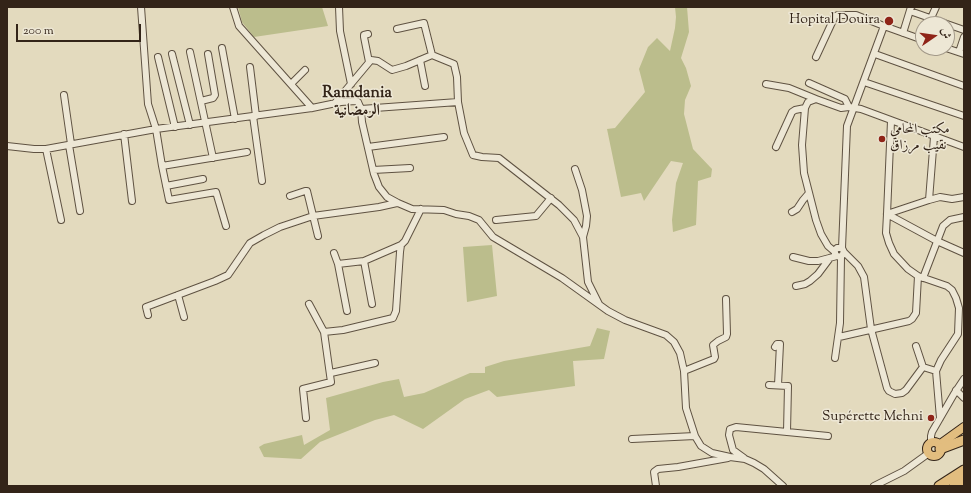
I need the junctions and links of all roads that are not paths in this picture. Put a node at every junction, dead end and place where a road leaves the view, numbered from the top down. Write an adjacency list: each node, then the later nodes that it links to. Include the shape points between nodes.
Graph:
1 (140, 7): 50 (street, via 148,104)
2 (233, 7): 29 (street, via 239,26)
3 (845, 7): 6 (street)
4 (338, 8): 30 (street)
5 (910, 9): 7 (street); 10 (street)
6 (843, 14): 8 (street, via 856,15); 22 (street, via 835,16)
7 (926, 16)
8 (884, 26): 10 (street); 19 (street)
9 (397, 29): 20 (street, via 424,23)
10 (902, 33): 12 (street)
11 (368, 34): 24 (street, via 364,37)
12 (915, 37)
13 (964, 37): 16 (street)
14 (222, 48): 45 (street)
15 (190, 52): 36 (street)
16 (962, 53)
17 (172, 54): 48 (street)
18 (208, 54): 36 (street, via 215,95)
19 (875, 54): 27 (street); 33 (street)
20 (432, 55): 23 (street); 37 (street, via 454,64)
21 (158, 57): 49 (street)
22 (816, 57)
23 (420, 60): 24 (street, via 392,70 375,60); 32 (street)
24 (369, 62): 30 (street)
25 (250, 67): 43 (street)
26 (305, 70): 29 (street)
27 (864, 82): 39 (street); 44 (street)
28 (809, 83): 39 (street, via 845,99)
29 (291, 84): 40 (street)
30 (350, 84): 38 (street)
31 (766, 84): 35 (street, via 789,88)
32 (425, 86)
33 (964, 86)
34 (64, 95): 54 (street)
35 (816, 99): 39 (street, via 841,108); 41 (street, via 808,102)
36 (201, 102): 47 (street)
37 (458, 102): 42 (street); 72 (street, via 464,133 473,155 500,158)
38 (335, 103): 40 (street); 42 (street, via 356,101)
39 (852, 107): 46 (street); 89 (street, via 848,126)
40 (312, 108): 43 (street)
41 (805, 108): 57 (street, via 792,112); 69 (street, via 802,159)
42 (361, 109): 56 (street)
43 (254, 116): 45 (street); 67 (street)
44 (964, 116)
45 (235, 118): 47 (street)
46 (891, 121): 53 (street); 79 (street)
47 (204, 123): 48 (street); 61 (street)
48 (190, 125): 49 (street)
49 (175, 127): 50 (street)
50 (156, 129): 51 (street); 62 (street)
51 (124, 134): 54 (street); 73 (street)
52 (444, 137): 56 (street)
53 (934, 137): 58 (street); 74 (street)
54 (70, 144): 59 (street); 77 (street)
55 (7, 146): 59 (street)
56 (368, 147): 65 (street)
57 (776, 147)
58 (964, 147)
59 (46, 149): 82 (street)
60 (247, 152): 61 (street)
61 (213, 158): 62 (street)
62 (162, 166): 68 (street)
63 (410, 168): 65 (street)
64 (575, 169): 86 (street, via 587,216)
65 (373, 170): 75 (street, via 379,187 387,197)
66 (203, 179): 68 (street)
67 (262, 181)
68 (166, 186): 84 (street, via 169,200 216,192)
69 (809, 193): 78 (street); 89 (street, via 821,234 828,246)
70 (290, 196): 80 (street, via 307,191)
71 (964, 197): 74 (street, via 940,197)
72 (551, 198): 83 (street, via 536,216); 86 (street, via 574,220)
73 (132, 200)
74 (929, 200): 79 (street)
75 (397, 203): 76 (street, via 412,209); 80 (street)
76 (421, 209): 88 (street); 102 (street, via 444,210 479,220 493,237 562,278)
77 (80, 211)
78 (792, 212)
79 (887, 214): 87 (street); 96 (street, via 886,233 894,254 904,266)
80 (313, 216): 85 (street); 98 (street, via 280,227 250,243 228,275)
81 (964, 217): 87 (street, via 946,223)
82 (61, 220)
83 (496, 220)
84 (226, 226)
85 (318, 236)
86 (583, 237): 102 (street, via 588,282)
87 (937, 240): 90 (street); 96 (street)
88 (401, 245): 94 (street); 109 (street, via 396,311 393,318)
89 (840, 253): 93 (street); 108 (street, via 858,266 864,277); 111 (street)
90 (964, 253)
91 (334, 254): 95 (street)
92 (793, 257): 93 (street, via 813,262)
93 (830, 258): 97 (street, via 818,274 805,284)
94 (364, 261): 95 (street); 101 (street)
95 (338, 264): 103 (street)
96 (920, 277): 107 (street, via 939,282 952,290 959,308); 108 (street, via 915,317 909,321)
97 (796, 286)
98 (178, 295): 104 (street, via 146,307); 106 (street)
99 (726, 299): 117 (street, via 727,334 713,345 715,357)
100 (309, 304): 109 (street)
101 (372, 304)
102 (600, 306): 117 (street, via 625,320 671,338 678,347)
103 (347, 311)
104 (148, 315)
105 (964, 315): 107 (street)
106 (184, 317)
107 (959, 326): 110 (street)
108 (871, 329): 111 (street); 116 (street, via 885,385 889,391 898,394 904,392)
109 (324, 332): 119 (street)
110 (961, 333): 118 (street)
111 (839, 337): 114 (street)
112 (916, 346): 116 (street)
113 (775, 347): 122 (street, via 780,344)
114 (836, 358)
115 (375, 363): 119 (street)
116 (923, 367): 118 (street)
117 (684, 371): 129 (street, via 686,408)
118 (936, 371): 126 (street)
119 (331, 373): 125 (street, via 331,382 303,389)
120 (964, 379): 123 (street)
121 (769, 385): 122 (street)
122 (778, 385): 128 (street, via 788,386)
123 (956, 390): 124 (street); 126 (street)
124 (964, 398)
125 (306, 418)
126 (940, 418): 133 (street, via 931,434)
127 (964, 427): 133 (main road)
128 (787, 432): 130 (street); 136 (street, via 730,428 733,450)
129 (695, 436): 131 (street); 135 (street, via 712,453)
130 (828, 436)
131 (632, 440)
132 (964, 440): 133 (highway)
133 (937, 445): 134 (main road, via 939,453)
134 (929, 453): 141 (street, via 904,471)
135 (730, 457): 136 (street); 139 (street, via 658,469 654,472)
136 (745, 458): 140 (street, via 764,469)
137 (964, 470): 142 (highway)
138 (964, 479): 143 (highway)
139 (656, 486)
140 (782, 486)
141 (874, 486)
142 (939, 486)
143 (954, 486)

